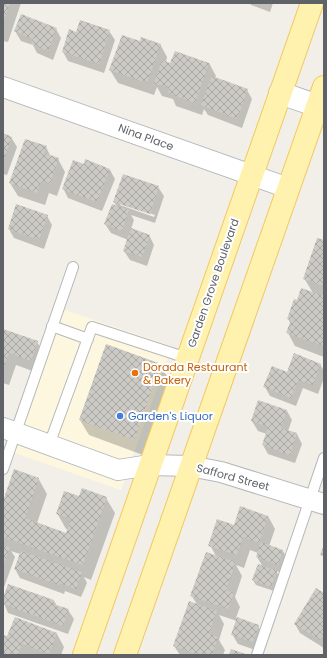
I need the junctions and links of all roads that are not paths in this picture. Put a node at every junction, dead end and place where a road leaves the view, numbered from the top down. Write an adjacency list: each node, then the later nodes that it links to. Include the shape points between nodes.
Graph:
1 (312, 3): 3 (main road, Garden Grove Boulevard)
2 (3, 87): 5 (street, Nina Place)
3 (280, 93): 4 (street); 5 (main road, Garden Grove Boulevard)
4 (322, 100): 6 (main road)
5 (250, 174): 6 (street, Nina Place); 10 (main road, Garden Grove Boulevard)
6 (288, 188): 15 (main road)
7 (73, 268): 8 (lane)
8 (52, 326): 9 (lane); 11 (lane)
9 (88, 339): 10 (lane, via 92,327); 12 (lane)
10 (187, 358): 14 (main road, Garden Grove Boulevard)
11 (9, 430): 12 (street, Safford Street); 16 (lane)
12 (49, 445): 14 (street, Safford Street, via 118,470)
13 (324, 458): 17 (lane)
14 (150, 465): 15 (street, Safford Street); 18 (main road, Garden Grove Boulevard)
15 (190, 466): 17 (street, Safford Street, via 221,472); 19 (main road)
16 (3, 469)
17 (317, 502): 20 (lane)
18 (84, 655)
19 (125, 655)
20 (257, 655)

